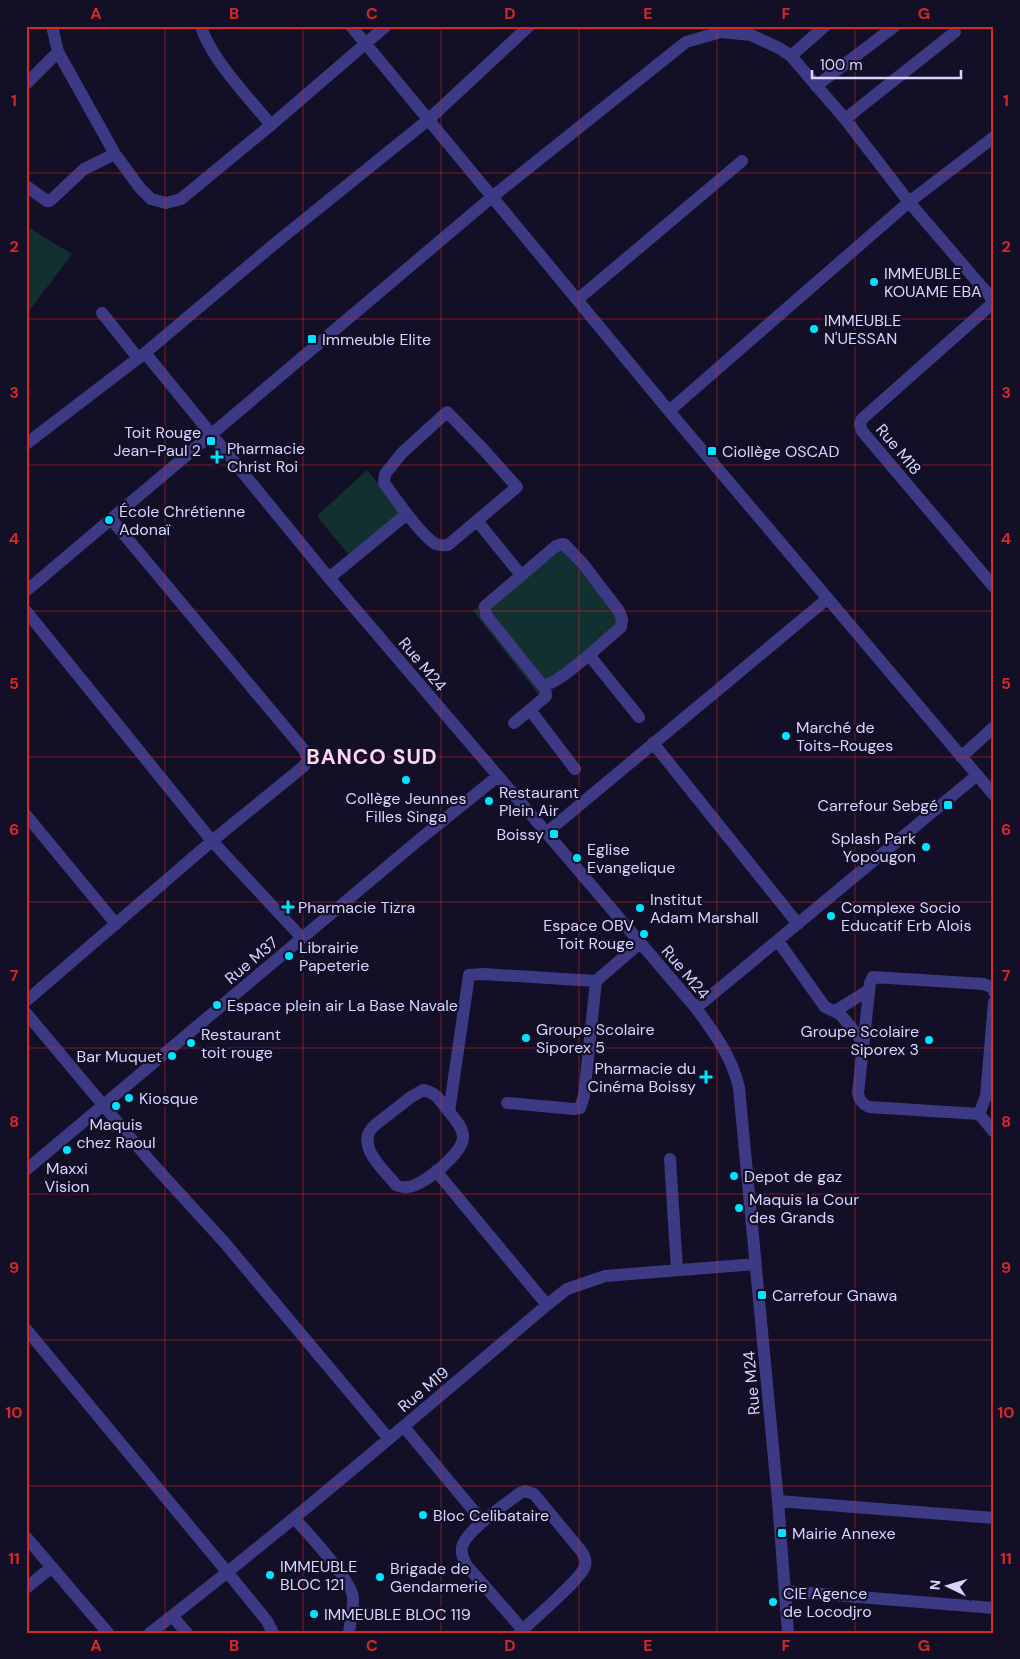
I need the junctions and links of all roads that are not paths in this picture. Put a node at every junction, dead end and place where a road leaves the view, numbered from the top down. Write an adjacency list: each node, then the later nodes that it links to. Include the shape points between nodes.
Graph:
1 (52, 26): 10 (street)
2 (201, 26): 16 (street, via 220,62)
3 (351, 26): 9 (street)
4 (386, 26): 9 (street)
5 (528, 26): 15 (street)
6 (825, 26): 11 (street)
7 (895, 26): 13 (street)
8 (955, 32): 14 (street)
9 (365, 45): 15 (street); 16 (street)
10 (58, 52): 12 (street); 18 (street)
11 (790, 56): 13 (street); 21 (street, via 751,35 721,32 686,42)
12 (27, 80)
13 (816, 86): 14 (street)
14 (845, 118): 22 (street)
15 (428, 120): 21 (street); 26 (street)
16 (271, 125): 18 (street, via 181,199 166,203 151,199)
17 (994, 137): 22 (street)
18 (115, 154): 20 (street, via 84,169 50,201)
19 (742, 160): 23 (street)
20 (26, 186)
21 (492, 197): 23 (street); 28 (street)
22 (910, 202): 24 (street); 27 (street)
23 (577, 300): 27 (street)
24 (994, 301): 35 (street, Rue M18, via 860,424 862,431)
25 (102, 314): 26 (street, Rue M24)
26 (142, 356): 28 (street, Rue M24); 29 (street)
27 (669, 411): 37 (street)
28 (211, 435): 31 (street); 34 (street, Rue M24)
29 (26, 444)
30 (407, 514): 32 (street, via 439,546 448,545); 32 (street, via 384,483 385,474 402,453 447,412 517,486); 34 (street)
31 (111, 519): 36 (street); 53 (street, via 304,750 308,759 304,766)
32 (478, 522): 33 (street)
33 (522, 575): 39 (street, via 562,544 583,564 619,610 622,619 621,627); 40 (street, via 484,609)
34 (329, 578): 49 (street, Rue M24)
35 (994, 587)
36 (26, 591)
37 (827, 599): 45 (street); 46 (street)
38 (26, 611): 53 (street)
39 (589, 655): 40 (street); 42 (street)
40 (545, 686): 41 (street, via 546,696)
41 (530, 710): 43 (street); 47 (street)
42 (639, 717)
43 (514, 723)
44 (994, 727): 46 (street)
45 (653, 744): 52 (street); 55 (street)
46 (961, 758): 48 (street)
47 (576, 769)
48 (976, 776): 50 (street); 55 (street)
49 (498, 777): 52 (street, Rue M24); 56 (street, Rue M37)
50 (994, 795)
51 (26, 816): 54 (street)
52 (546, 833): 58 (street, Rue M24)
53 (212, 840): 54 (street); 56 (street)
54 (116, 924): 62 (street)
55 (798, 924): 57 (street)
56 (302, 938): 69 (street, Rue M37)
57 (778, 940): 64 (street); 65 (street, via 825,1007)
58 (640, 943): 59 (street); 64 (street, Rue M24)
59 (596, 981): 68 (street, via 580,1108); 70 (street, via 469,975)
60 (869, 990): 61 (street, via 870,979 877,976 984,984); 65 (street); 67 (street)
61 (994, 992)
62 (26, 1001)
63 (994, 1002): 71 (street, via 986,1096)
64 (696, 1008): 76 (street, Rue M24, via 721,1044 735,1071 739,1088)
65 (834, 1011): 67 (street)
66 (26, 1013): 69 (street)
67 (863, 1042): 71 (street, via 858,1093 863,1104)
68 (507, 1103)
69 (104, 1105): 74 (street, Rue M37); 81 (street, via 224,1242)
70 (449, 1112): 75 (street, via 463,1137 456,1152); 75 (street, via 437,1096 423,1090 375,1125 368,1134 371,1154 396,1185 409,1188)
71 (978, 1114): 72 (street)
72 (994, 1132)
73 (670, 1159): 77 (street)
74 (26, 1170)
75 (436, 1171): 78 (street)
76 (756, 1264): 77 (street, Rue M19); 82 (street, Rue M24)
77 (677, 1270): 78 (street, Rue M19, via 605,1276 568,1289)
78 (547, 1305): 80 (street, Rue M19)
79 (26, 1329): 88 (street)
80 (404, 1426): 81 (street, Rue M19); 85 (street)
81 (388, 1439): 83 (street, Rue M19)
82 (778, 1501): 84 (street); 90 (street, Rue M24)
83 (294, 1518): 88 (street, Rue M19); 98 (street, via 352,1591)
84 (994, 1518)
85 (483, 1522): 93 (street, via 464,1542 464,1562); 93 (street, via 520,1492 530,1491 585,1558 582,1573)
86 (26, 1537): 87 (street)
87 (52, 1567): 89 (street); 94 (street)
88 (228, 1573): 92 (street, Rue M19); 97 (street)
89 (26, 1588)
90 (785, 1590): 91 (street); 99 (street, Rue M24)
91 (994, 1608)
92 (172, 1616): 95 (street, Rue M19); 96 (street)
93 (521, 1631)
94 (108, 1633)
95 (150, 1633)
96 (187, 1633)
97 (273, 1633)
98 (348, 1633)
99 (788, 1633)

